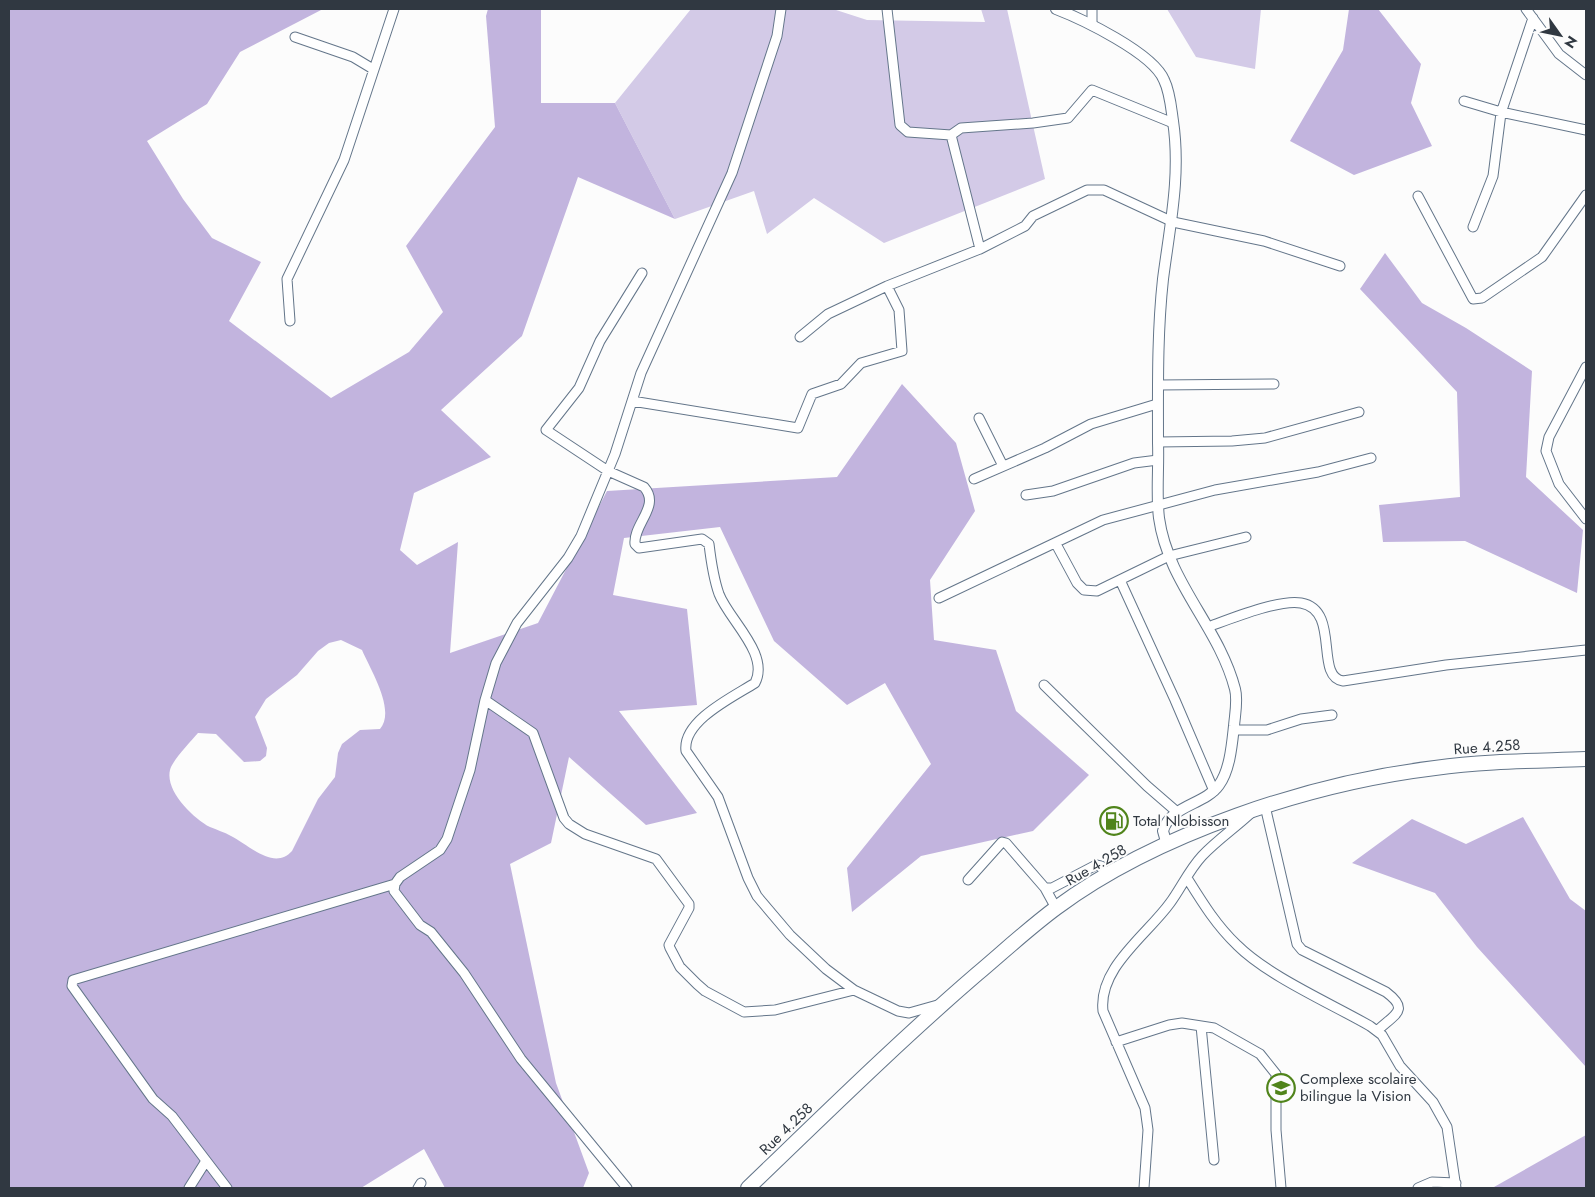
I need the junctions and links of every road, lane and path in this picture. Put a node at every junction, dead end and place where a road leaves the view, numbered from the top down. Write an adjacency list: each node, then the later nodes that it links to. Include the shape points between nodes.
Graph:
1 (394, 9): 10 (street)
2 (781, 9): 30 (street, via 777,36 732,172 645,364)
3 (886, 9): 16 (street, via 900,125 908,132)
4 (1056, 9): 8 (street)
5 (1092, 9): 8 (street)
6 (1526, 9): 7 (street)
7 (1533, 18): 11 (street, via 1559,54); 13 (street)
8 (1092, 25): 14 (street, via 1154,66 1164,78)
9 (295, 37): 10 (street, via 353,57)
10 (373, 69): 25 (street, via 344,160 287,280)
11 (1586, 75)
12 (1464, 101): 13 (street)
13 (1502, 112): 15 (street); 20 (street, via 1493,176)
14 (1174, 123): 16 (street, via 1092,90 1068,118 961,128); 19 (street, via 1177,172)
15 (1586, 130)
16 (951, 135): 21 (street)
17 (1586, 195): 18 (street, via 1542,257 1482,298 1473,299)
18 (1418, 196)
19 (1173, 222): 21 (street, via 1093,188 1033,216 1024,226); 22 (street, via 1264,242); 29 (street, via 1163,278)
20 (1473, 227)
21 (980, 249): 24 (street)
22 (1340, 266)
23 (642, 273): 38 (street, via 600,340 578,388 546,430)
24 (887, 286): 26 (street, via 828,314); 30 (street, via 899,310 902,351 861,362 841,384 812,394 798,428)
25 (290, 321)
26 (800, 337)
27 (1586, 367): 42 (street, via 1549,437 1546,452 1559,484)
28 (1274, 384): 29 (street)
29 (1158, 385): 31 (street)
30 (632, 401): 38 (street)
31 (1157, 404): 34 (street); 37 (street, via 1091,424)
32 (1359, 412): 34 (street, via 1265,438)
33 (979, 418): 37 (street)
34 (1158, 442): 36 (street)
35 (1371, 458): 41 (street)
36 (1158, 460): 40 (street, via 1134,463 1053,491); 41 (street)
37 (1003, 466): 39 (street)
38 (608, 471): 51 (street, via 581,536 568,558 528,607 501,653); 65 (street, via 644,487 651,498 636,535 635,544 639,548 702,538 709,544 712,572 720,595 751,647 759,665 759,675 755,682 712,710 693,727 685,742 686,751 718,797 757,896 790,935)
39 (974, 479)
40 (1026, 495)
41 (1158, 504): 44 (street, via 1104,520); 45 (street)
42 (1586, 519)
43 (1246, 537): 45 (street)
44 (1056, 544): 46 (street, via 1084,590 1097,591); 47 (street)
45 (1169, 556): 46 (street); 48 (street, via 1186,594)
46 (1120, 580): 55 (street)
47 (939, 598)
48 (1208, 628): 49 (street, via 1248,612 1290,603 1305,604 1323,623 1330,670 1334,678 1343,681 1446,665); 53 (street, via 1235,688)
49 (1586, 650)
50 (1044, 685): 57 (street)
51 (485, 700): 62 (street, via 470,770 447,839 440,850 400,877); 65 (street, via 533,733 569,824 585,834 659,862 689,904 670,948 680,967 705,991 744,1012 775,1010)
52 (1332, 715): 53 (street, via 1301,719 1267,730)
53 (1234, 730): 55 (street, via 1226,769)
54 (1586, 759): 56 (highway, Rue 4.258, via 1434,768 1339,785)
55 (1214, 791): 57 (street)
56 (1259, 808): 58 (highway, Rue 4.258); 60 (street, via 1202,856); 68 (street, via 1296,944 1386,992 1398,1002 1397,1012)
57 (1177, 812): 58 (street, via 1164,825 1163,836)
58 (1167, 845): 59 (highway, Rue 4.258)
59 (1106, 876): 63 (street, via 1101,866 1096,866 1052,888); 64 (highway, Rue 4.258)
60 (1186, 878): 68 (street, via 1212,917 1238,947 1264,966); 69 (street, via 1164,911 1118,963 1106,986 1103,1011)
61 (968, 880): 63 (street, via 1002,842)
62 (395, 884): 71 (street, via 74,980 72,986 152,1099 172,1116); 75 (street, via 394,891 401,901 420,925 432,932 464,973 521,1059)
63 (1045, 888): 64 (street)
64 (1056, 908): 66 (highway, Rue 4.258)
65 (854, 990): 66 (street, via 909,1013)
66 (944, 1003): 76 (highway, Rue 4.258)
67 (1201, 1026): 69 (street, via 1169,1025); 70 (street); 78 (street, via 1214,1028 1239,1040 1260,1054 1276,1074)
68 (1378, 1030): 72 (street, via 1400,1066 1433,1102 1447,1127)
69 (1116, 1042): 77 (street, via 1146,1108 1148,1130)
70 (1214, 1160)
71 (206, 1162): 73 (street); 74 (street)
72 (1456, 1186): 79 (street, via 1432,1182)
73 (189, 1188)
74 (227, 1188)
75 (627, 1188)
76 (748, 1188)
77 (1144, 1188)
78 (1281, 1188)
79 (1418, 1188)

